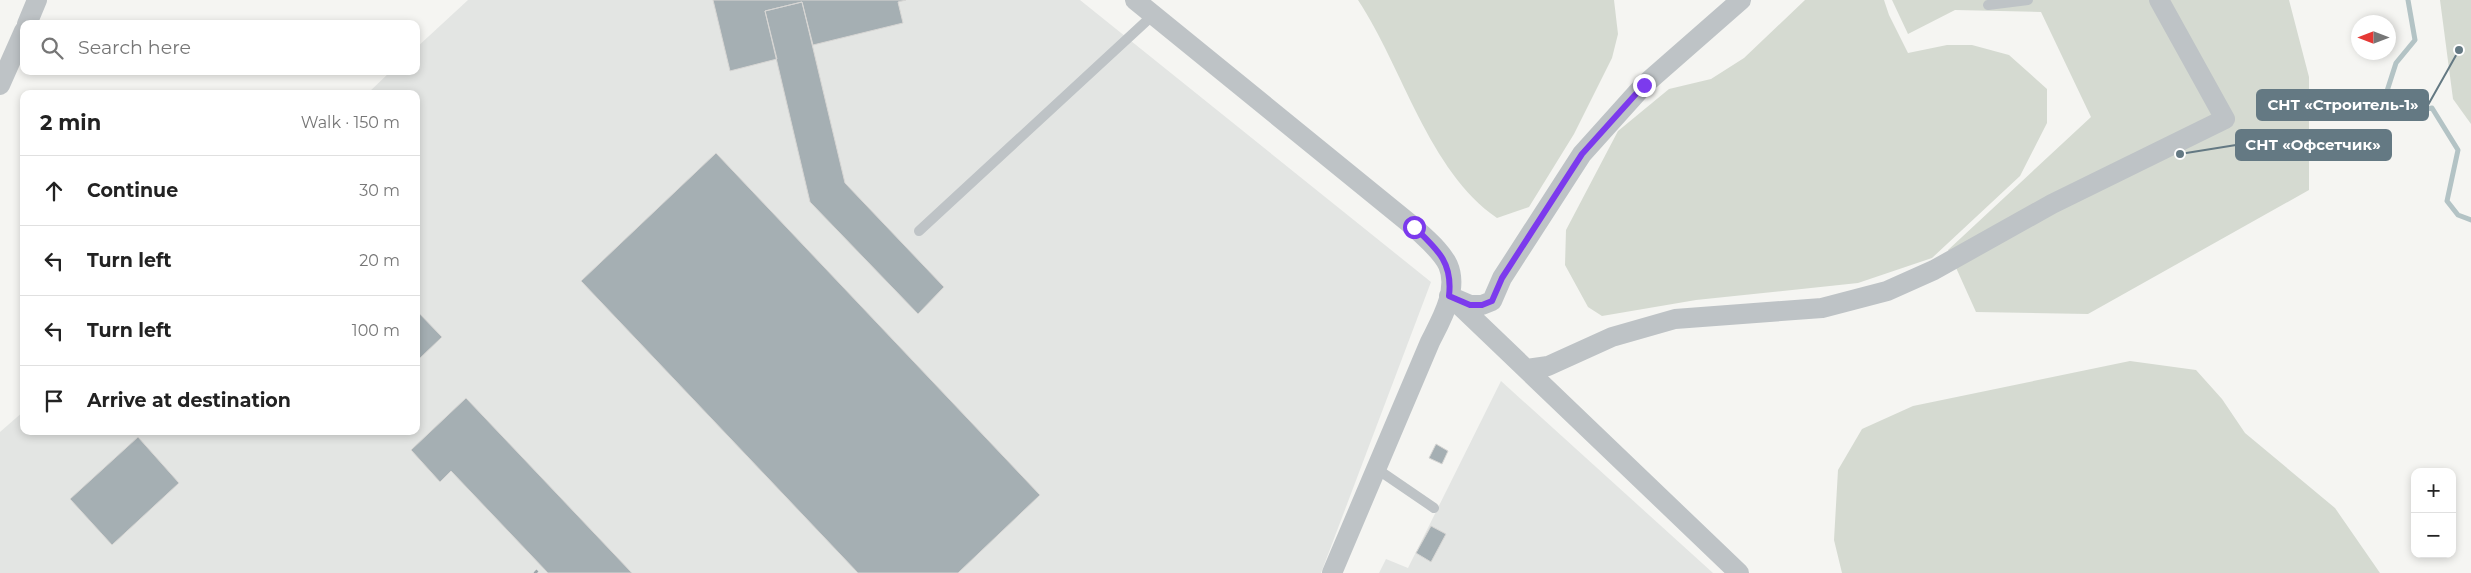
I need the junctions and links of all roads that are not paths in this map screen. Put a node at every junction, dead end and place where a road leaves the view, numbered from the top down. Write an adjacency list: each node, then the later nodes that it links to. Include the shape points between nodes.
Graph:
1 (37, 0): 8 (street)
2 (1135, 0): 7 (street)
3 (1741, 0): 12 (street, via 1644,85 1582,154 1502,278 1492,301 1470,305)
4 (2028, 0): 6 (lane)
5 (2159, 0): 13 (street, via 2225,119 2052,204 1934,270 1887,291 1822,308 1675,319 1612,337 1548,366)
6 (1988, 5)
7 (1153, 15): 11 (lane); 12 (street, via 1414,227 1448,265)
8 (29, 20)
9 (20, 40): 10 (street)
10 (0, 85)
11 (919, 231)
12 (1449, 296): 13 (street); 14 (street)
13 (1527, 369): 17 (street)
14 (1377, 470): 15 (lane); 16 (street)
15 (1434, 508)
16 (1332, 573)
17 (1739, 573)

